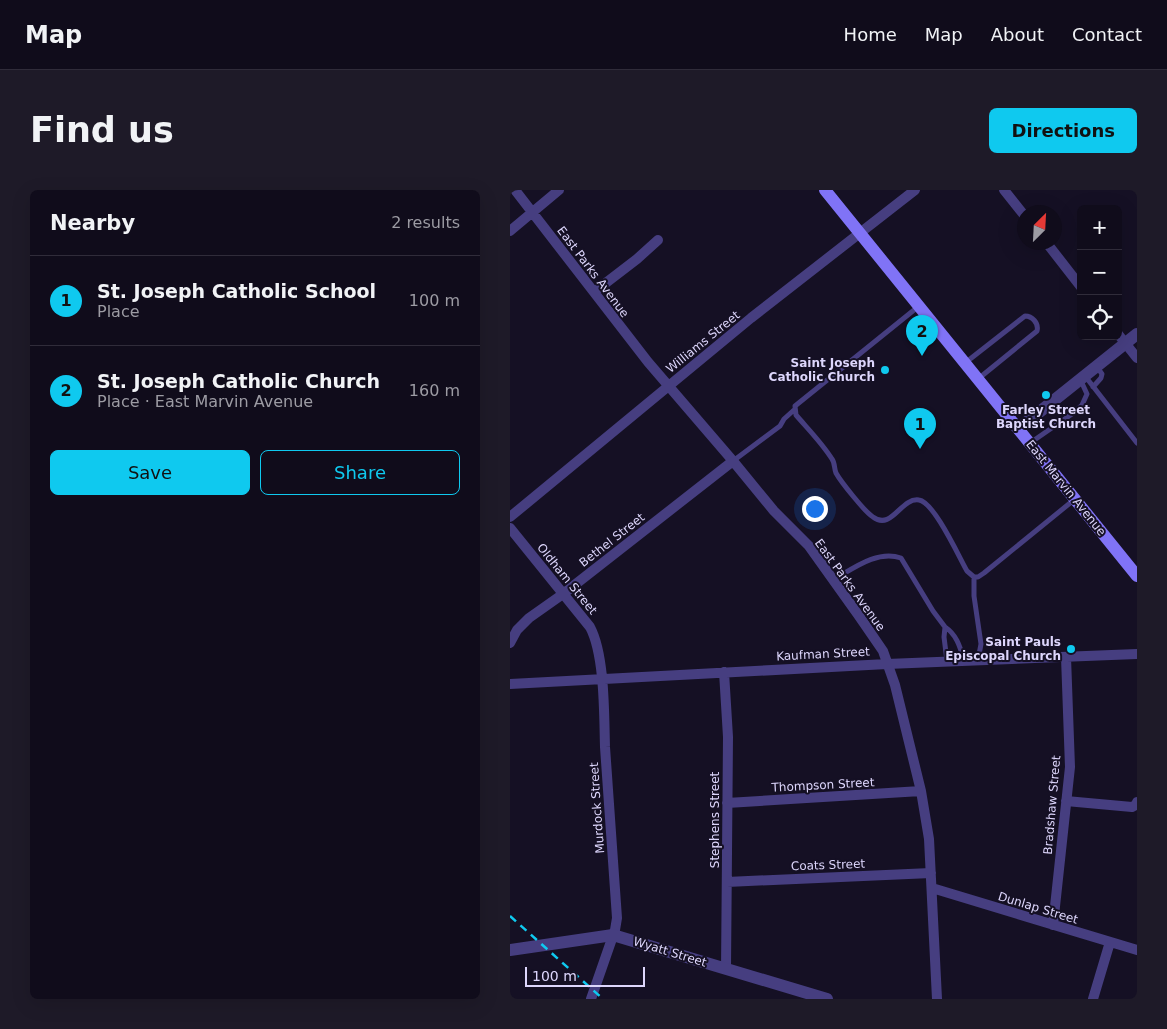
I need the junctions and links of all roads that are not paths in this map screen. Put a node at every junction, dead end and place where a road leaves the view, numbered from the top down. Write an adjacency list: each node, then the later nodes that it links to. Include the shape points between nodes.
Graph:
1 (515, 190): 7 (street, East Parks Avenue)
2 (559, 190): 7 (street)
3 (825, 190): 9 (main road, East Marvin Avenue)
4 (915, 190): 9 (street, Williams Street)
5 (1004, 190): 6 (street)
6 (1017, 206)
7 (533, 212): 8 (street); 13 (street, East Parks Avenue)
8 (510, 232)
9 (861, 234): 14 (main road, East Marvin Avenue); 23 (street, Williams Street)
10 (658, 240): 13 (street)
11 (1052, 250): 12 (street)
12 (1077, 282)
13 (594, 292): 23 (street, East Parks Avenue)
14 (919, 306): 19 (main road, East Marvin Avenue); 25 (lane, via 798,402)
15 (1137, 334): 16 (street)
16 (1122, 339): 18 (street)
17 (1121, 340): 20 (street)
18 (1137, 358)
19 (965, 363): 22 (main road, East Marvin Avenue); 22 (lane, via 1025,316 1034,320 1037,331)
20 (1096, 366): 21 (street); 24 (lane, via 1102,374)
21 (1082, 377): 24 (lane); 26 (street); 27 (lane, via 1087,394 1082,405)
22 (978, 379): 26 (main road, East Marvin Avenue)
23 (668, 386): 29 (street, East Parks Avenue); 31 (street, Williams Street)
24 (1093, 387): 28 (lane)
25 (794, 410): 29 (lane, via 780,426); 34 (lane, via 833,460 837,475 870,515 877,520 886,520 913,500 924,502 938,518 967,571)
26 (1018, 428): 27 (main road, East Marvin Avenue)
27 (1030, 443): 30 (main road, East Marvin Avenue)
28 (1137, 443)
29 (733, 461): 35 (street, East Parks Avenue, via 774,512 809,546); 36 (street, Bethel Street)
30 (1075, 499): 33 (main road, East Marvin Avenue); 34 (lane, via 984,573)
31 (510, 516)
32 (510, 528): 36 (street, Oldham Street)
33 (1137, 576)
34 (974, 577): 41 (lane, via 981,644)
35 (834, 580): 37 (lane, via 866,560 891,554 901,558); 44 (street, East Parks Avenue, via 883,652)
36 (563, 594): 38 (street, Bethel Street, via 529,618); 46 (street, Oldham Street, via 594,635)
37 (945, 627): 42 (lane); 43 (lane, via 953,632)
38 (510, 643)
39 (1137, 654): 40 (street, Kaufman Street)
40 (1066, 657): 41 (street, Kaufman Street); 49 (street, Bradshaw Street, via 1070,767)
41 (978, 660): 43 (street, Kaufman Street)
42 (947, 661): 43 (street, Kaufman Street); 44 (street, Kaufman Street)
43 (965, 661)
44 (887, 664): 45 (street, Kaufman Street); 48 (street, East Parks Avenue)
45 (724, 672): 46 (street, Kaufman Street); 51 (street, Stephens Street, via 728,737)
46 (601, 679): 47 (street, Kaufman Street); 56 (street, Murdock Street, via 617,918)
47 (510, 684)
48 (921, 791): 51 (street, Thompson Street); 52 (street, East Parks Avenue)
49 (1066, 802): 50 (street, via 1132,808); 55 (street, Bradshaw Street)
50 (1137, 802)
51 (727, 803): 53 (street, Stephens Street)
52 (931, 873): 53 (street, Coats Street); 54 (street, East Parks Avenue)
53 (727, 882): 60 (street, Stephens Street)
54 (932, 888): 55 (street, Dunlap Street); 63 (street, East Parks Avenue)
55 (1053, 925): 57 (street, Dunlap Street)
56 (613, 935): 58 (street, Wyatt Street); 60 (street, Wyatt Street); 61 (street, Murdock Street)
57 (1110, 942): 59 (street, Dunlap Street); 64 (street)
58 (510, 950)
59 (1137, 950)
60 (726, 969): 62 (street, Wyatt Street)
61 (591, 999)
62 (827, 999)
63 (937, 999)
64 (1093, 999)

